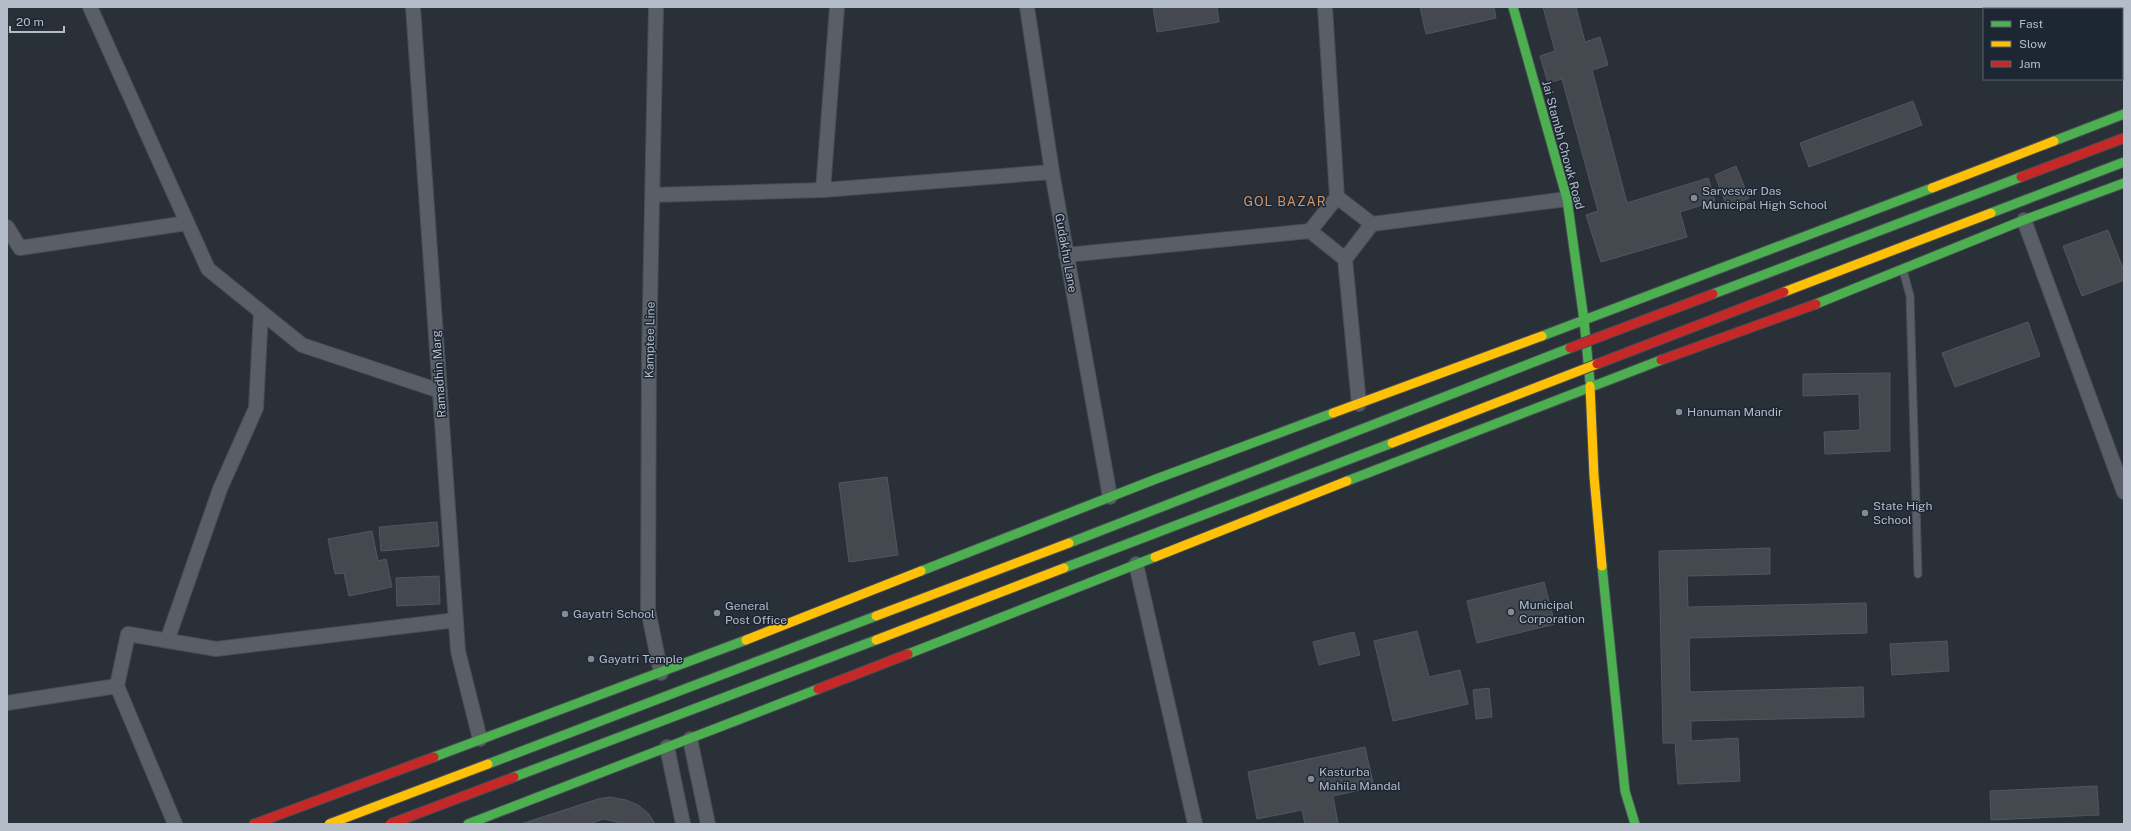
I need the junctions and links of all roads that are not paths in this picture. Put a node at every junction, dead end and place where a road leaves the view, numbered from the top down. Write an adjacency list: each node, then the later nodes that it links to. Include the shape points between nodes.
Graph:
1 (90, 7): 18 (street)
2 (413, 7): 28 (street, Ramadhin Marg)
3 (656, 7): 14 (street, Kamptee Line)
4 (837, 7): 13 (street)
5 (1027, 7): 11 (street, Gudakhu Lane)
6 (1325, 7): 15 (street)
7 (1513, 7): 16 (main road, Jai Stambh Chowk Road)
8 (2124, 114): 26 (main road)
9 (2124, 138): 44 (main road, bridge)
10 (2124, 162): 45 (main road, bridge)
11 (1052, 172): 13 (street); 22 (street, Gudakhu Lane)
12 (2124, 183): 17 (main road)
13 (823, 190): 14 (street)
14 (652, 195): 36 (street, Kamptee Line, via 648,610)
15 (1337, 197): 19 (street); 21 (street)
16 (1567, 199): 19 (street); 26 (main road, Jai Stambh Chowk Road)
17 (2024, 220): 24 (main road); 30 (street)
18 (187, 223): 20 (street, via 20,248); 25 (street, via 208,270)
19 (1372, 224): 23 (street)
20 (7, 227)
21 (1310, 231): 22 (street); 23 (street)
22 (1066, 255): 31 (street, Gudakhu Lane)
23 (1345, 259): 29 (street)
24 (1903, 270): 27 (main road, via 1823,302); 33 (lane, via 1910,296)
25 (261, 312): 28 (street, via 302,345); 35 (street, via 256,408 220,489)
26 (1584, 320): 27 (main road, Jai Stambh Chowk Road); 29 (main road)
27 (1590, 386): 32 (main road); 50 (main road, Jai Stambh Chowk Road, via 1594,476 1610,650 1625,791)
28 (440, 391): 34 (street, Ramadhin Marg)
29 (1359, 404): 31 (main road)
30 (2124, 492)
31 (1110, 497): 36 (main road)
32 (1136, 564): 40 (main road); 49 (street)
33 (1918, 574)
34 (456, 620): 35 (street, via 216,649); 39 (street, Ramadhin Marg, via 458,651)
35 (167, 641): 37 (street, via 128,634)
36 (661, 673): 39 (main road)
37 (117, 686): 38 (street); 42 (street)
38 (7, 703)
39 (480, 739): 43 (main road)
40 (690, 739): 41 (main road); 48 (street)
41 (667, 747): 46 (main road); 47 (street)
42 (175, 824)
43 (254, 824)
44 (329, 824)
45 (390, 824)
46 (468, 824)
47 (683, 824)
48 (708, 824)
49 (1195, 824)
50 (1635, 824)

